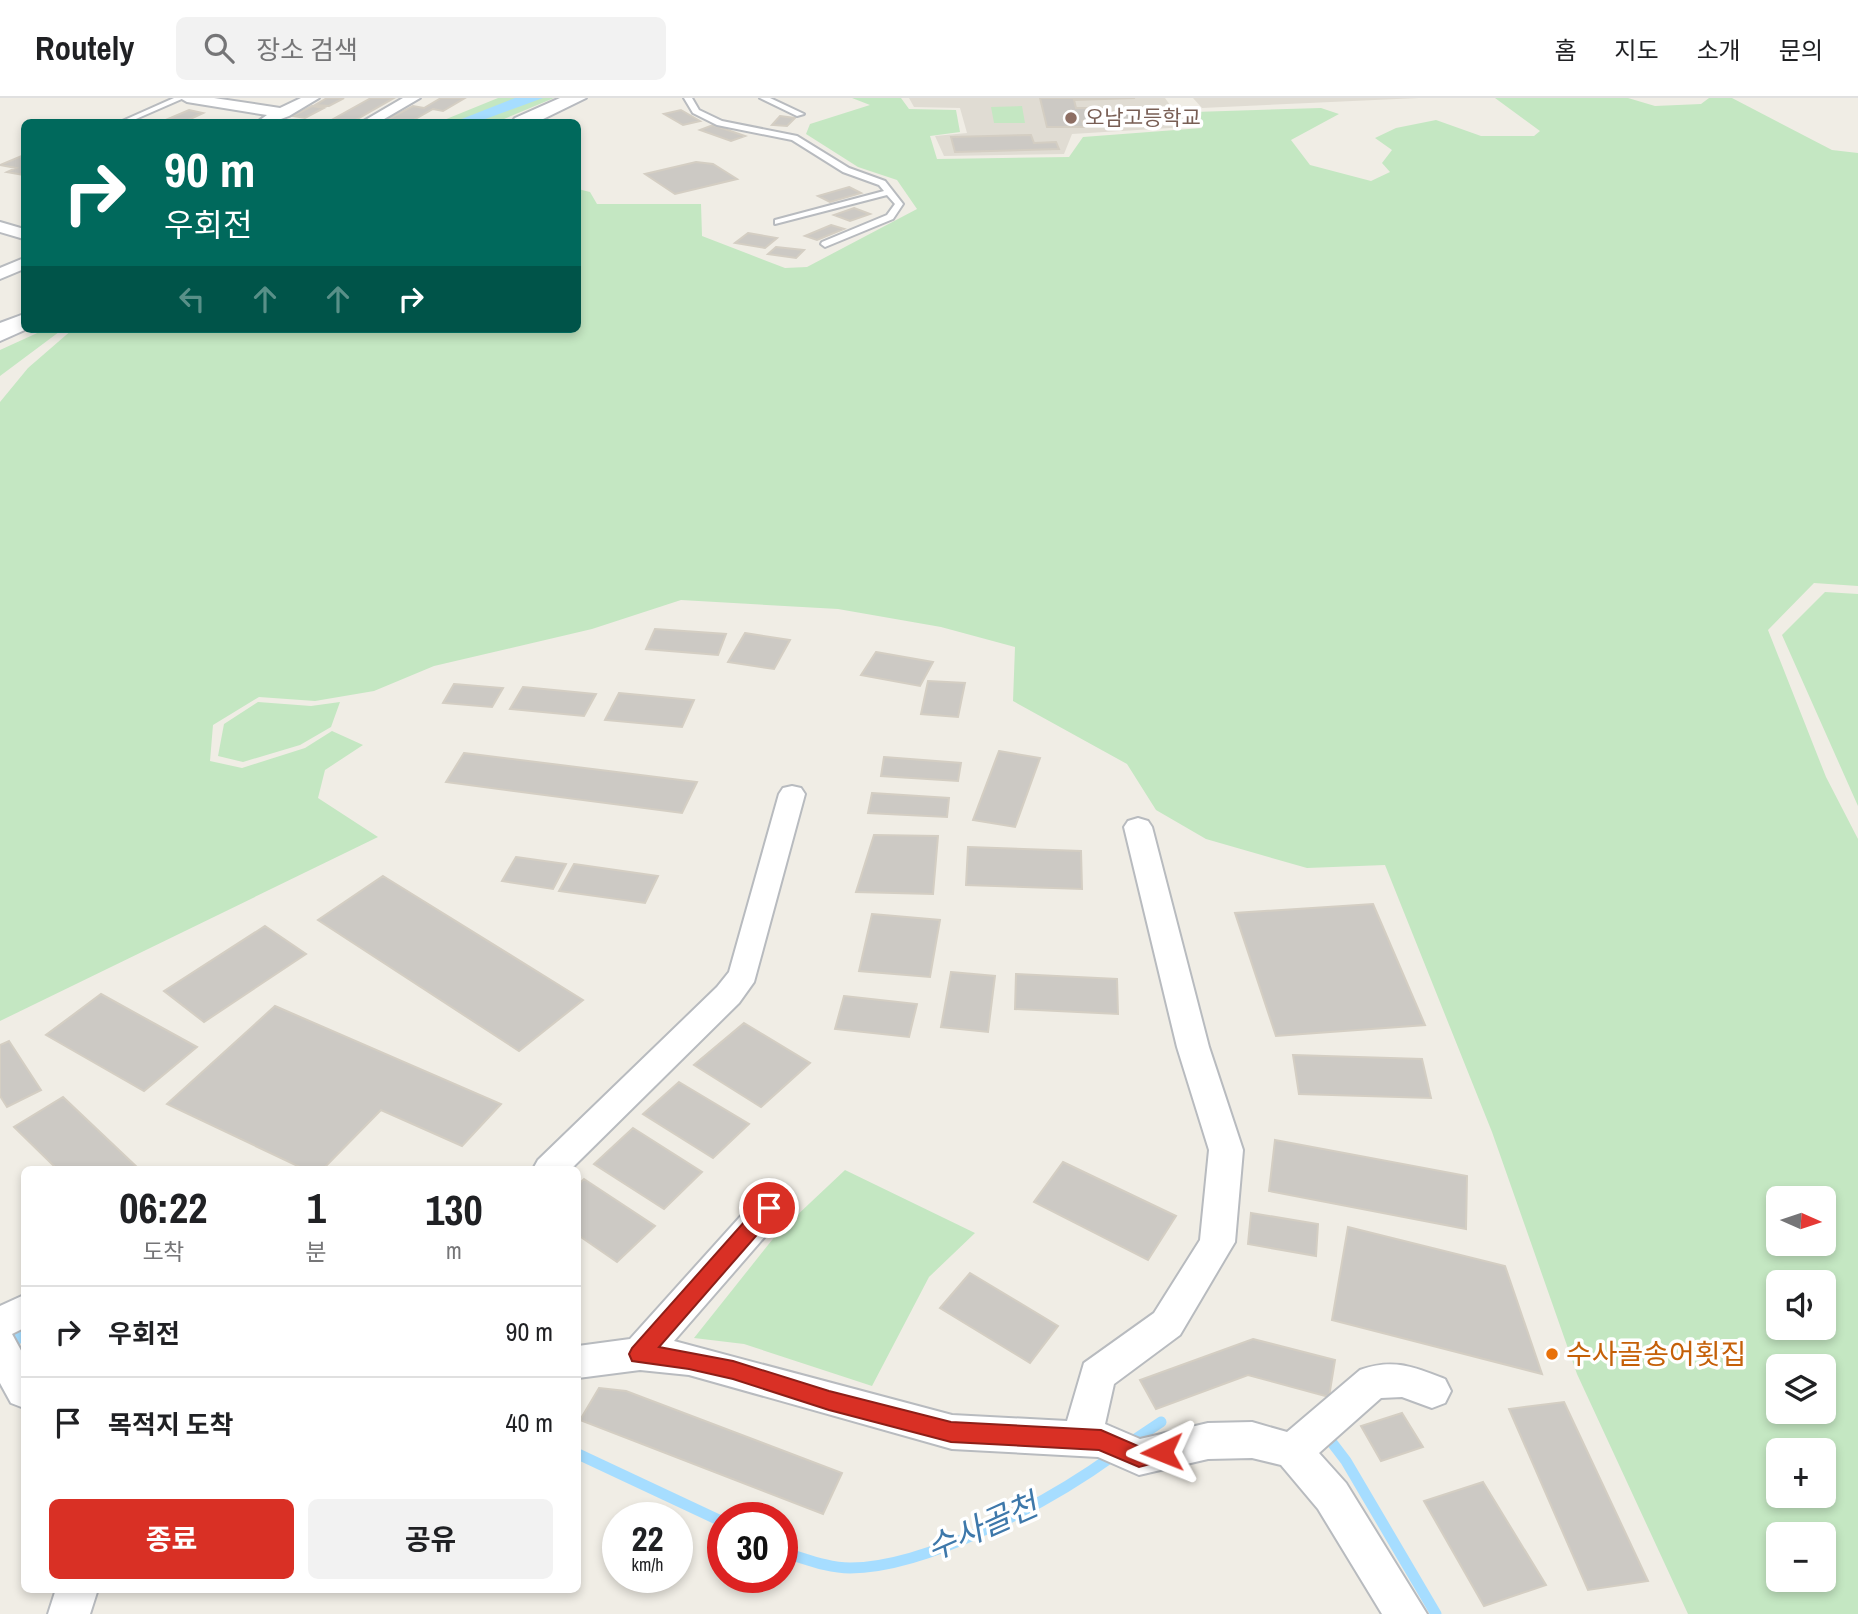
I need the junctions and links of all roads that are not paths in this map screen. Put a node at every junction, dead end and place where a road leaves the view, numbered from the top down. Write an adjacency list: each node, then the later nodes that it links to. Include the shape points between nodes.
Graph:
1 (180, 98): 10 (lane)
2 (187, 98): 9 (street)
3 (312, 98): 9 (street)
4 (413, 98): 11 (street)
5 (576, 98): 12 (main road)
6 (688, 98): 13 (lane, via 696,111 720,123 794,138 846,170 882,183)
7 (764, 98): 8 (lane)
8 (800, 114)
9 (282, 118)
10 (131, 119)
11 (374, 119)
12 (529, 119)
13 (889, 192): 14 (lane); 17 (lane, via 899,204 890,217)
14 (778, 222)
15 (0, 227): 16 (street)
16 (21, 233)
17 (825, 244)
18 (21, 264): 19 (street)
19 (0, 274)
20 (21, 321): 21 (main road)
21 (0, 331)
22 (792, 794): 24 (street, via 743,974)
23 (1138, 827): 31 (street, via 1193,1047 1226,1150 1217,1242 1167,1324 1097,1376)
24 (553, 1166)
25 (769, 1208): 28 (street)
26 (21, 1312): 27 (street)
27 (0, 1323)
28 (640, 1354): 29 (street); 31 (street, via 733,1370 829,1401 951,1432)
29 (581, 1362)
30 (1432, 1391): 32 (street, via 1403,1380 1373,1382)
31 (1091, 1439): 32 (street, via 1139,1457 1208,1441 1252,1440)
32 (1293, 1451): 35 (street, via 1332,1496)
33 (76, 1593): 34 (street)
34 (69, 1614)
35 (1406, 1614)

